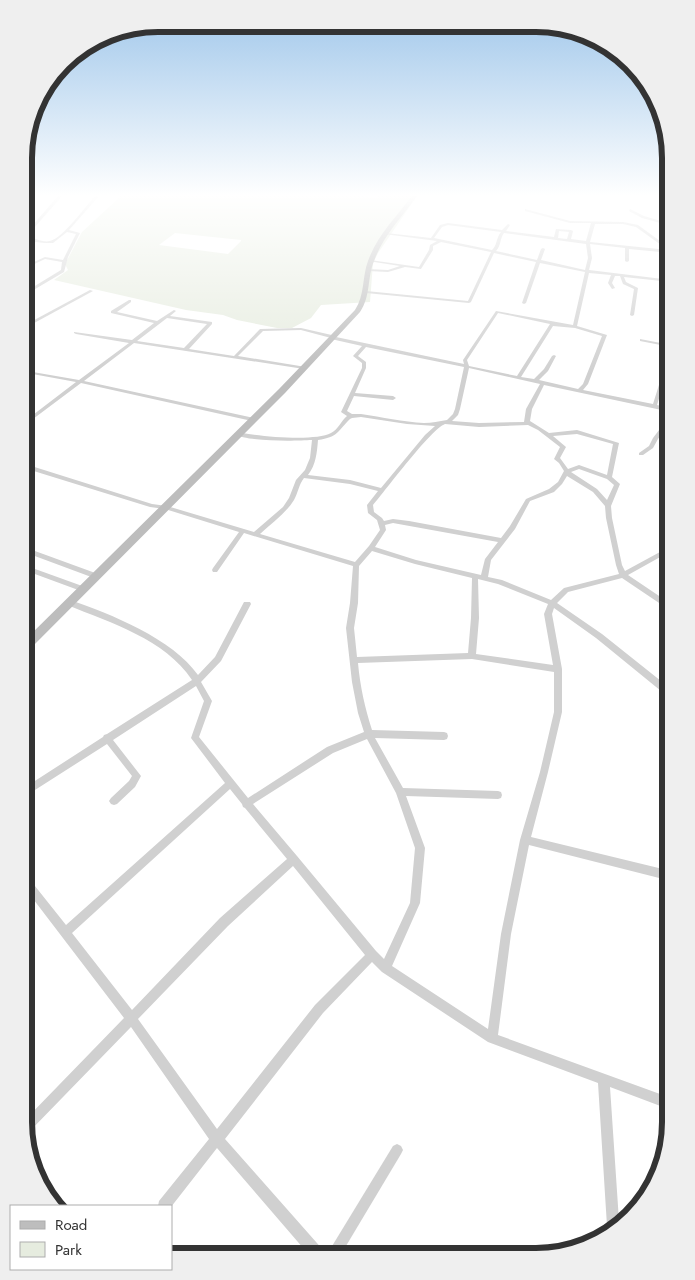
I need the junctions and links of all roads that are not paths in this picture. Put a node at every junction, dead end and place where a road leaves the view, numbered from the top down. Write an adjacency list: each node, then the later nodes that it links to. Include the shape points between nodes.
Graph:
1 (67, 256): 11 (street)
2 (374, 256): 13 (street)
3 (428, 256): 14 (street, via 422,268)
4 (491, 256): 22 (street, via 469,302)
5 (511, 256): 9 (street)
6 (539, 256): 9 (street)
7 (590, 256): 15 (street)
8 (627, 256): 10 (street)
9 (537, 261): 15 (street); 24 (street)
10 (627, 261)
11 (63, 262): 12 (street, via 45,258); 20 (street, via 63,272)
12 (32, 264)
13 (369, 266): 14 (street); 14 (street, via 393,270); 22 (street)
14 (403, 266)
15 (586, 271): 16 (street); 33 (street)
16 (613, 274): 17 (street); 19 (street, via 610,283)
17 (622, 275): 18 (street); 28 (street, via 626,284 636,288)
18 (662, 280)
19 (613, 288)
20 (32, 290)
21 (91, 291): 30 (street)
22 (366, 292): 35 (street, via 361,307)
23 (129, 301): 26 (street)
24 (524, 303)
25 (103, 310): 26 (street)
26 (113, 312): 31 (street)
27 (174, 312): 29 (street)
28 (632, 315)
29 (166, 317): 31 (street); 40 (street, via 210,323)
30 (32, 323)
31 (158, 323): 37 (street)
32 (555, 324): 33 (street); 43 (street, via 497,313 465,360); 46 (street, via 549,327)
33 (575, 327): 51 (street, via 605,335)
34 (76, 333): 37 (street)
35 (334, 338): 39 (street); 42 (street, via 301,329 262,330); 44 (street)
36 (642, 340): 38 (street)
37 (132, 342): 40 (street); 48 (street)
38 (662, 344)
39 (365, 345): 43 (street); 52 (street, via 355,356 364,363 364,368)
40 (186, 349): 42 (street)
41 (554, 356): 47 (street)
42 (235, 357): 44 (street)
43 (467, 366): 46 (street); 59 (street, via 455,414 452,419)
44 (304, 368): 58 (street)
45 (32, 373): 48 (street)
46 (519, 376): 47 (street)
47 (536, 380): 49 (street)
48 (79, 382): 57 (street); 58 (street)
49 (543, 382): 51 (street); 60 (street, via 526,417)
50 (662, 387): 54 (street)
51 (580, 390): 54 (street)
52 (353, 394): 53 (street); 56 (street, via 344,411)
53 (393, 398)
54 (655, 405): 55 (street)
55 (662, 407)
56 (351, 416): 59 (street, via 422,425); 64 (street, via 336,433)
57 (32, 417)
58 (252, 419): 62 (street)
59 (442, 422): 60 (street, via 479,425); 72 (street)
60 (530, 423): 63 (street)
61 (662, 430): 65 (street, via 651,447)
62 (238, 434): 64 (street, via 259,438); 74 (street)
63 (548, 435): 68 (street, via 563,447 557,459); 70 (street, via 577,432 616,443)
64 (315, 439): 69 (street, via 313,458)
65 (641, 454)
66 (579, 467): 68 (street); 70 (street); 71 (street, via 592,477)
67 (32, 468): 74 (street, via 152,506)
68 (566, 472): 71 (street); 78 (street, via 561,485 528,500 522,514)
69 (303, 476): 72 (street); 77 (street, via 286,508)
70 (609, 478): 73 (street, via 617,484)
71 (593, 487): 73 (street)
72 (382, 490): 75 (street, via 369,508)
73 (608, 506): 85 (street, via 618,566)
74 (165, 507): 76 (street); 86 (street)
75 (382, 523): 78 (street, via 409,523); 79 (street, via 383,530)
76 (243, 530): 77 (street); 84 (street)
77 (257, 533): 82 (street)
78 (502, 540): 88 (street, via 488,559)
79 (371, 548): 82 (street); 87 (street)
80 (32, 552): 86 (street)
81 (662, 553): 85 (street)
82 (356, 565): 96 (street, via 350,620)
83 (32, 570): 89 (street)
84 (215, 570)
85 (623, 575): 90 (street); 92 (street, via 566,590)
86 (96, 576): 89 (street)
87 (475, 577): 88 (street); 95 (street)
88 (484, 579): 92 (street)
89 (83, 589): 91 (street)
90 (662, 602)
91 (70, 603): 94 (street); 98 (street, via 147,637 185,665)
92 (552, 603): 97 (street, via 548,614); 99 (street)
93 (247, 604): 98 (street, via 218,659)
94 (32, 640)
95 (472, 656): 96 (street); 97 (street)
96 (354, 660): 100 (street)
97 (558, 669): 109 (street, via 558,712)
98 (197, 680): 102 (street); 103 (street, via 208,701 195,738)
99 (662, 683)
100 (369, 734): 101 (street); 105 (street); 108 (street, via 330,750)
101 (444, 736)
102 (108, 738): 104 (street); 107 (street, via 137,776)
103 (230, 784): 108 (street); 113 (street)
104 (32, 788)
105 (400, 792): 106 (street); 115 (street, via 420,848 415,902)
106 (498, 795)
107 (114, 801)
108 (246, 804): 110 (street)
109 (525, 840): 111 (street); 117 (street, via 506,934)
110 (294, 859): 114 (street); 116 (street, via 224,922)
111 (662, 874)
112 (32, 889): 113 (street)
113 (66, 932): 116 (street)
114 (372, 955): 115 (street); 121 (street, via 319,1009)
115 (386, 968): 117 (street)
116 (132, 1019): 120 (street); 121 (street)
117 (492, 1038): 118 (street)
118 (604, 1079): 119 (street); 124 (street)
119 (662, 1101)
120 (32, 1121)
121 (217, 1139): 123 (street); 125 (street)
122 (397, 1150): 126 (street)
123 (165, 1205)
124 (613, 1221)
125 (312, 1248)
126 (337, 1248)

